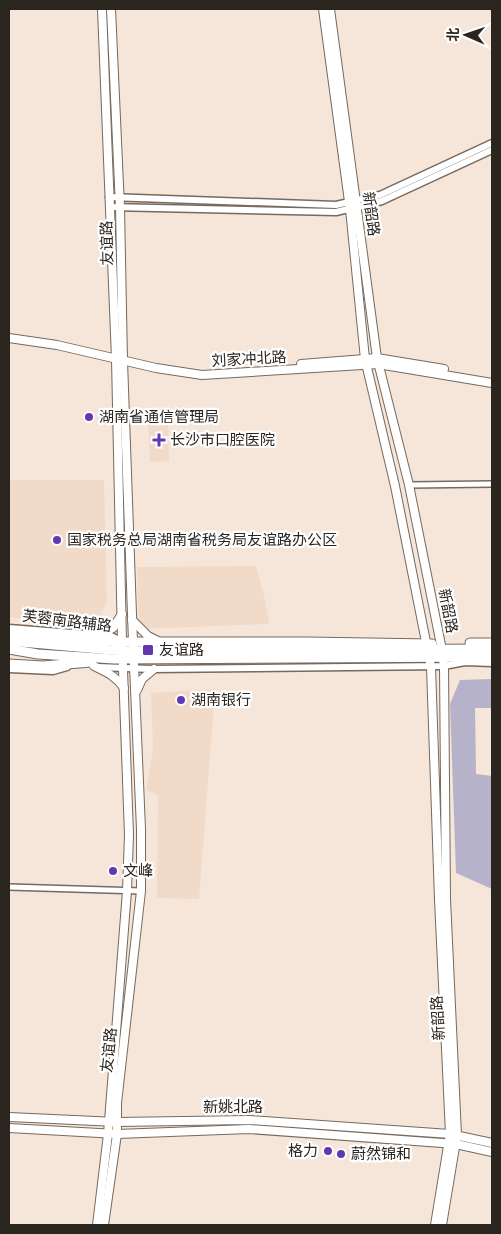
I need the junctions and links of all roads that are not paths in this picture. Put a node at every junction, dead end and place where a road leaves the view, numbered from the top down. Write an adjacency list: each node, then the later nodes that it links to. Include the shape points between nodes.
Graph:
1 (102, 9): 7 (main road, 友谊路)
2 (112, 9): 8 (main road, 友谊路)
3 (323, 9): 9 (main road, 新韶路)
4 (330, 9): 9 (main road, 新韶路)
5 (492, 143): 9 (street, via 380,196)
6 (492, 150): 9 (street, via 382,201)
7 (109, 197): 8 (street); 10 (main road, 友谊路)
8 (119, 197): 9 (street); 11 (main road, 友谊路)
9 (353, 205): 11 (street, via 336,212); 14 (main road, 新韶路); 15 (main road, 新韶路)
10 (110, 207): 11 (street); 13 (main road, 友谊路)
11 (120, 207): 13 (main road, 友谊路)
12 (9, 337): 13 (main road, 刘家冲北路)
13 (120, 358): 15 (main road, 刘家冲北路, via 202,370); 20 (main road, 友谊路); 21 (main road, 友谊路)
14 (378, 361): 15 (main road, 刘家冲北路); 16 (main road, 刘家冲北路); 17 (main road, 刘家冲北路); 19 (main road, 新韶路)
15 (366, 362): 33 (main road, 新韶路)
16 (492, 378)
17 (492, 383)
18 (492, 484): 19 (street)
19 (409, 485): 35 (main road, 新韶路)
20 (122, 614): 25 (main road, via 113,628); 36 (main road, 友谊路)
21 (132, 620): 28 (main road, via 148,636); 34 (main road, 友谊路)
22 (9, 628): 24 (street, 芙蓉南路辅路)
23 (9, 634): 26 (main road)
24 (90, 634): 25 (street, 芙蓉南路辅路); 26 (main road)
25 (100, 635): 36 (street, 芙蓉南路辅路, via 111,636)
26 (80, 640): 30 (main road); 36 (main road)
27 (9, 641): 30 (main road)
28 (160, 642): 33 (main road, via 307,642); 34 (main road)
29 (492, 643): 35 (main road)
30 (69, 646): 36 (main road)
31 (9, 649): 36 (main road, via 38,654)
32 (492, 649): 35 (main road)
33 (429, 654): 34 (main road); 35 (main road); 35 (street); 44 (street); 56 (main road, 新韶路, via 439,899)
34 (134, 655): 36 (main road); 36 (street); 44 (street); 46 (main road, 友谊路)
35 (442, 655): 37 (main road); 38 (street, via 465,662); 56 (main road, 新韶路)
36 (121, 656): 41 (main road); 42 (street); 45 (main road, 友谊路)
37 (492, 657)
38 (492, 663)
39 (9, 664): 41 (main road)
40 (75, 665): 41 (main road); 42 (street); 43 (street, via 53,671)
41 (53, 666)
42 (94, 666): 45 (main road, via 118,679)
43 (9, 669)
44 (154, 669): 46 (main road, via 142,679)
45 (124, 689): 48 (main road, 友谊路, via 129,835)
46 (136, 692): 49 (main road, 友谊路)
47 (9, 887): 48 (street)
48 (127, 891): 49 (street); 51 (main road, 友谊路)
49 (141, 891): 52 (main road, 友谊路)
50 (9, 1117): 51 (main road, 新姚北路)
51 (107, 1122): 52 (main road, 新姚北路); 54 (main road, 友谊路)
52 (117, 1122): 55 (main road, 友谊路); 56 (main road, 新姚北路, via 249,1120)
53 (9, 1128): 54 (main road, 新姚北路)
54 (108, 1134): 55 (main road, 新姚北路); 60 (main road, 友谊路)
55 (117, 1134): 58 (main road, 新姚北路, via 249,1129); 61 (main road, 友谊路)
56 (454, 1134): 57 (main road, 新姚北路); 58 (main road, 新韶路)
57 (492, 1143)
58 (453, 1144): 59 (main road, 新姚北路); 62 (main road, 新韶路); 63 (main road, 新韶路)
59 (492, 1152)
60 (97, 1225)
61 (104, 1225)
62 (435, 1225)
63 (442, 1225)

